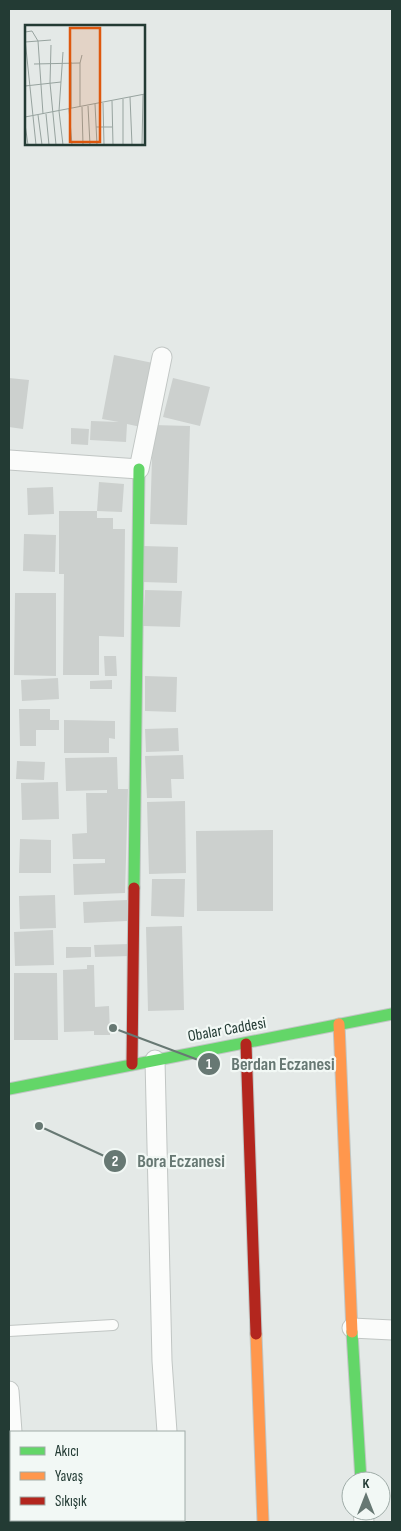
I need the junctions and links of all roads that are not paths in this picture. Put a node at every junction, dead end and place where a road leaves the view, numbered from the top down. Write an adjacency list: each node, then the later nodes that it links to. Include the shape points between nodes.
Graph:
1 (162, 358): 3 (street)
2 (9, 460): 3 (street)
3 (139, 469): 8 (street)
4 (392, 1014): 5 (street, Obalar Caddesi)
5 (339, 1024): 6 (street, Obalar Caddesi); 11 (street)
6 (246, 1044): 7 (street, Obalar Caddesi); 18 (street)
7 (155, 1060): 8 (street, Obalar Caddesi); 16 (street, via 162,1361)
8 (132, 1064): 9 (street, Obalar Caddesi)
9 (9, 1089)
10 (113, 1325): 13 (lane)
11 (352, 1328): 12 (street); 17 (street)
12 (392, 1330)
13 (9, 1331)
14 (9, 1391): 15 (street)
15 (12, 1431)
16 (167, 1431)
17 (360, 1471)
18 (263, 1522)

